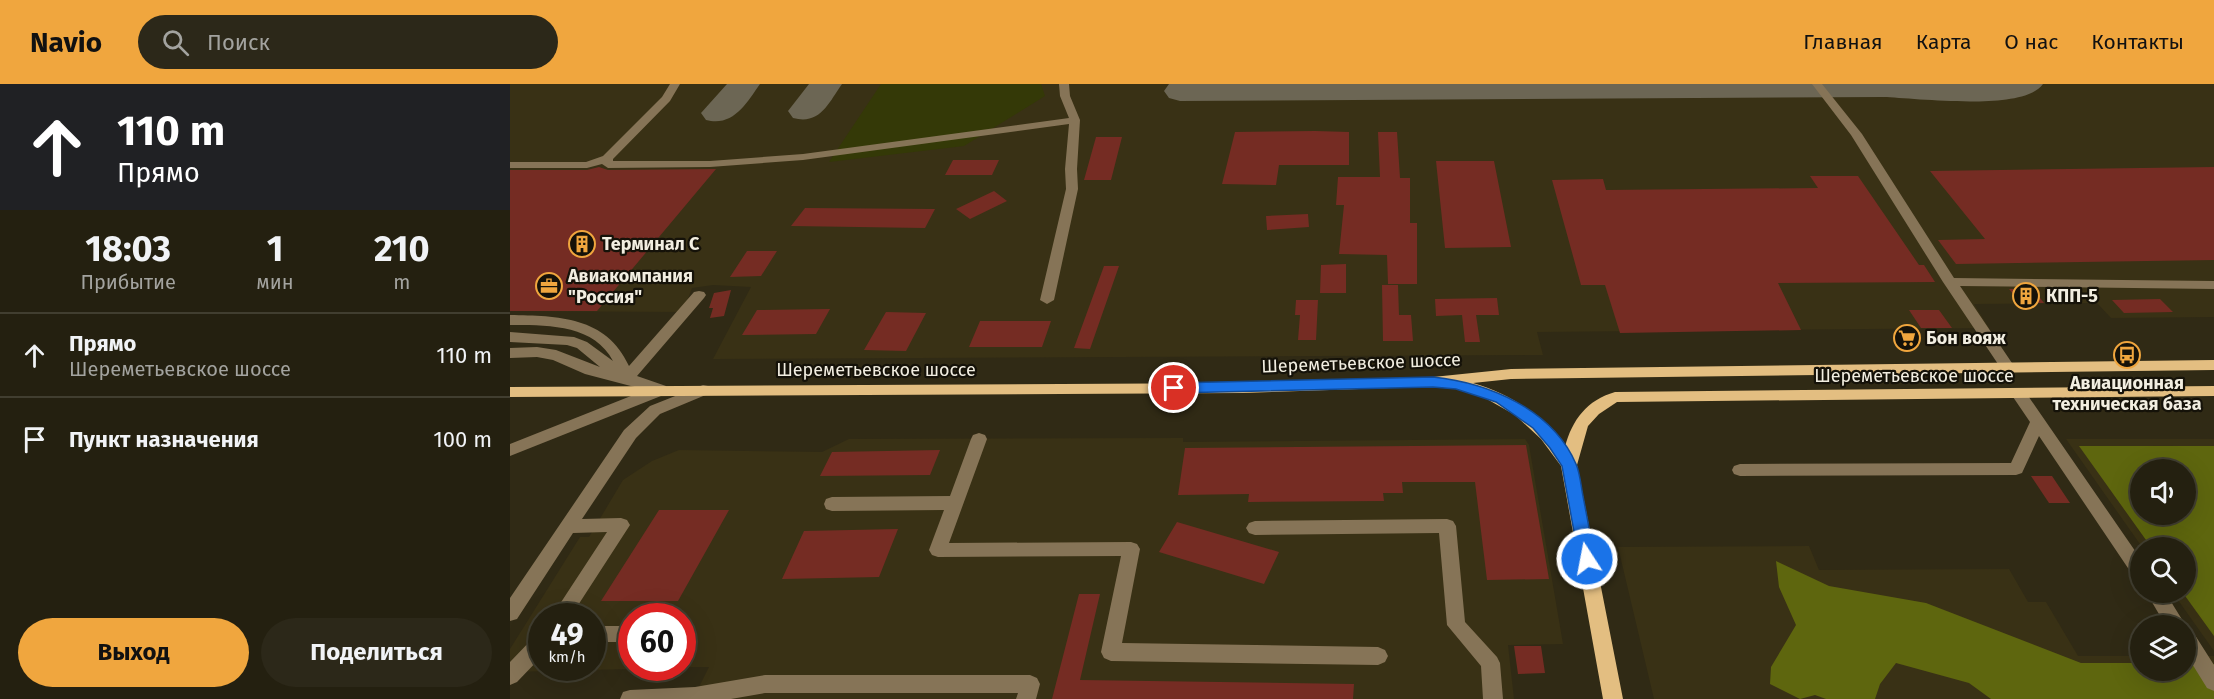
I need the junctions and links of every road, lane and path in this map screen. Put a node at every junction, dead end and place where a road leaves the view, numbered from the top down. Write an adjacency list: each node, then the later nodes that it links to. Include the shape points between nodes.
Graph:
1 (675, 84): 5 (street, via 666,99)
2 (1064, 84): 4 (street)
3 (1817, 84): 7 (street, via 1862,143)
4 (1075, 120): 5 (street, via 803,157 710,164); 10 (street, via 1072,189)
5 (607, 161): 6 (street, via 586,165)
6 (510, 165)
7 (1950, 282): 8 (street); 15 (street)
8 (2214, 285)
9 (699, 295): 16 (street)
10 (1047, 300)
11 (510, 321): 16 (street, via 552,321 580,327 612,348)
12 (510, 337): 16 (street, via 569,340)
13 (510, 353): 16 (street, via 556,355 590,370)
14 (2214, 365): 15 (main road, Шереметьевское шоссе)
15 (2007, 366): 17 (main road, Шереметьевское шоссе, via 1511,374)
16 (627, 378): 18 (street)
17 (1433, 382): 19 (main road, Шереметьевское шоссе, via 1243,388); 29 (main road, via 1479,390 1521,410 1556,444)
18 (661, 390): 19 (main road, Шереметьевское шоссе); 21 (main road, Шереметьевское шоссе); 26 (street)
19 (703, 390): 33 (street, via 655,410 630,434)
20 (2214, 391): 22 (main road, Шереметьевское шоссе)
21 (510, 392)
22 (2019, 394): 23 (street); 29 (main road, Шереметьевское шоссе, via 1615,397 1585,416)
23 (2038, 421): 30 (street, via 2016,469); 35 (street)
24 (979, 439): 31 (street)
25 (510, 441): 26 (street)
26 (531, 441): 27 (street); 28 (street)
27 (510, 450)
28 (510, 461)
29 (1569, 465): 46 (main road)
30 (1740, 470)
31 (956, 503): 32 (street); 39 (street, via 938,550 1131,549 1112,652)
32 (832, 504)
33 (567, 526): 36 (street, via 621,525); 37 (street)
34 (1255, 528): 45 (street, via 1447,526 1456,625 1490,663)
35 (2130, 557)
36 (570, 603)
37 (510, 613)
38 (2196, 654): 42 (street)
39 (1378, 656)
40 (528, 657): 41 (street)
41 (510, 676)
42 (2214, 682)
43 (630, 699): 44 (street, via 695,696 765,684 1030,684)
44 (1026, 699)
45 (1493, 699)
46 (1613, 699)

